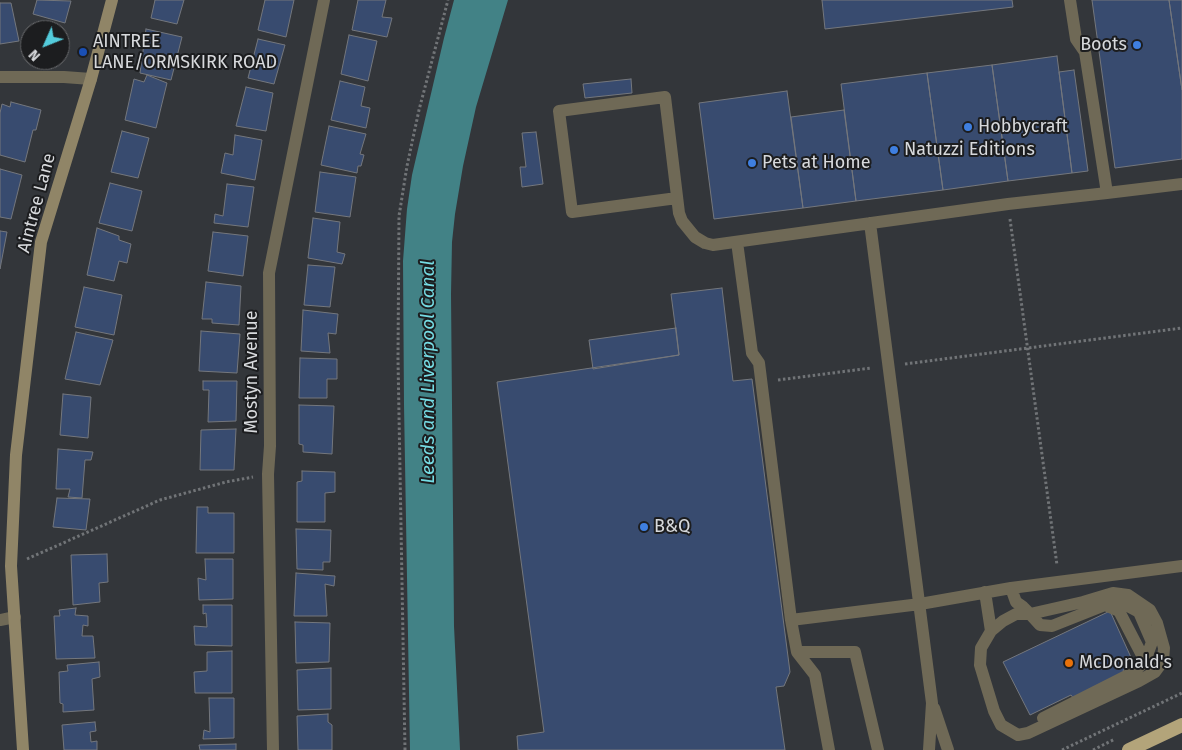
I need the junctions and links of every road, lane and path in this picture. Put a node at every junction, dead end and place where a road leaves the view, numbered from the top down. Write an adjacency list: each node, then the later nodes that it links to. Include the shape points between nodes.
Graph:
1 (112, 0): 6 (main road, Aintree Lane)
2 (324, 0): 17 (street, Mostyn Avenue, via 269,273)
3 (448, 0): 38 (path, via 419,110 399,216 398,359)
4 (1070, 0): 8 (street, via 1076,39 1085,52)
5 (0, 78): 6 (street, via 64,76)
6 (91, 79): 18 (main road, Aintree Lane, via 41,242 16,455)
7 (1182, 184): 8 (street)
8 (1107, 193): 10 (street)
9 (677, 198): 9 (street, via 572,212 559,111 665,97); 12 (street, via 682,221 695,237 704,243)
10 (1008, 204): 11 (street); 14 (path)
11 (870, 223): 12 (street); 15 (street)
12 (737, 242): 16 (street, via 752,352 759,364)
13 (1182, 328): 14 (path)
14 (1028, 348): 15 (path); 20 (path)
15 (889, 366): 16 (path); 23 (street)
16 (761, 382): 28 (street)
17 (268, 474): 18 (path, via 160,500); 37 (street, Mostyn Avenue)
18 (11, 566): 26 (main road, Aintree Lane)
19 (1182, 566): 20 (street)
20 (1059, 582): 21 (street)
21 (1011, 588): 22 (street); 25 (street, via 1016,602)
22 (985, 592): 23 (street); 29 (street)
23 (920, 604): 28 (street); 33 (street)
24 (1105, 605): 25 (street, via 1052,626 1040,625); 31 (street, via 1119,611); 31 (street, via 1124,604 1139,612 1152,642)
25 (1030, 614): 29 (street, via 1016,614); 35 (street, via 1113,593 1128,595 1150,610 1164,648 1162,661 1155,672)
26 (15, 617): 27 (street); 36 (main road, Aintree Lane)
27 (0, 620)
28 (791, 620): 30 (street)
29 (991, 631): 35 (street, via 981,648 980,665 994,710 1001,725 1018,734)
30 (797, 652): 39 (street, via 815,675); 40 (street, via 856,652)
31 (1145, 661): 35 (street, via 1134,672 1045,716)
32 (1182, 693): 43 (path)
33 (932, 703): 41 (street); 42 (street)
34 (1182, 725): 44 (highway)
35 (1028, 733)
36 (24, 750)
37 (274, 750)
38 (405, 750)
39 (829, 750)
40 (878, 750)
41 (929, 750)
42 (948, 750)
43 (1062, 750)
44 (1129, 750)

